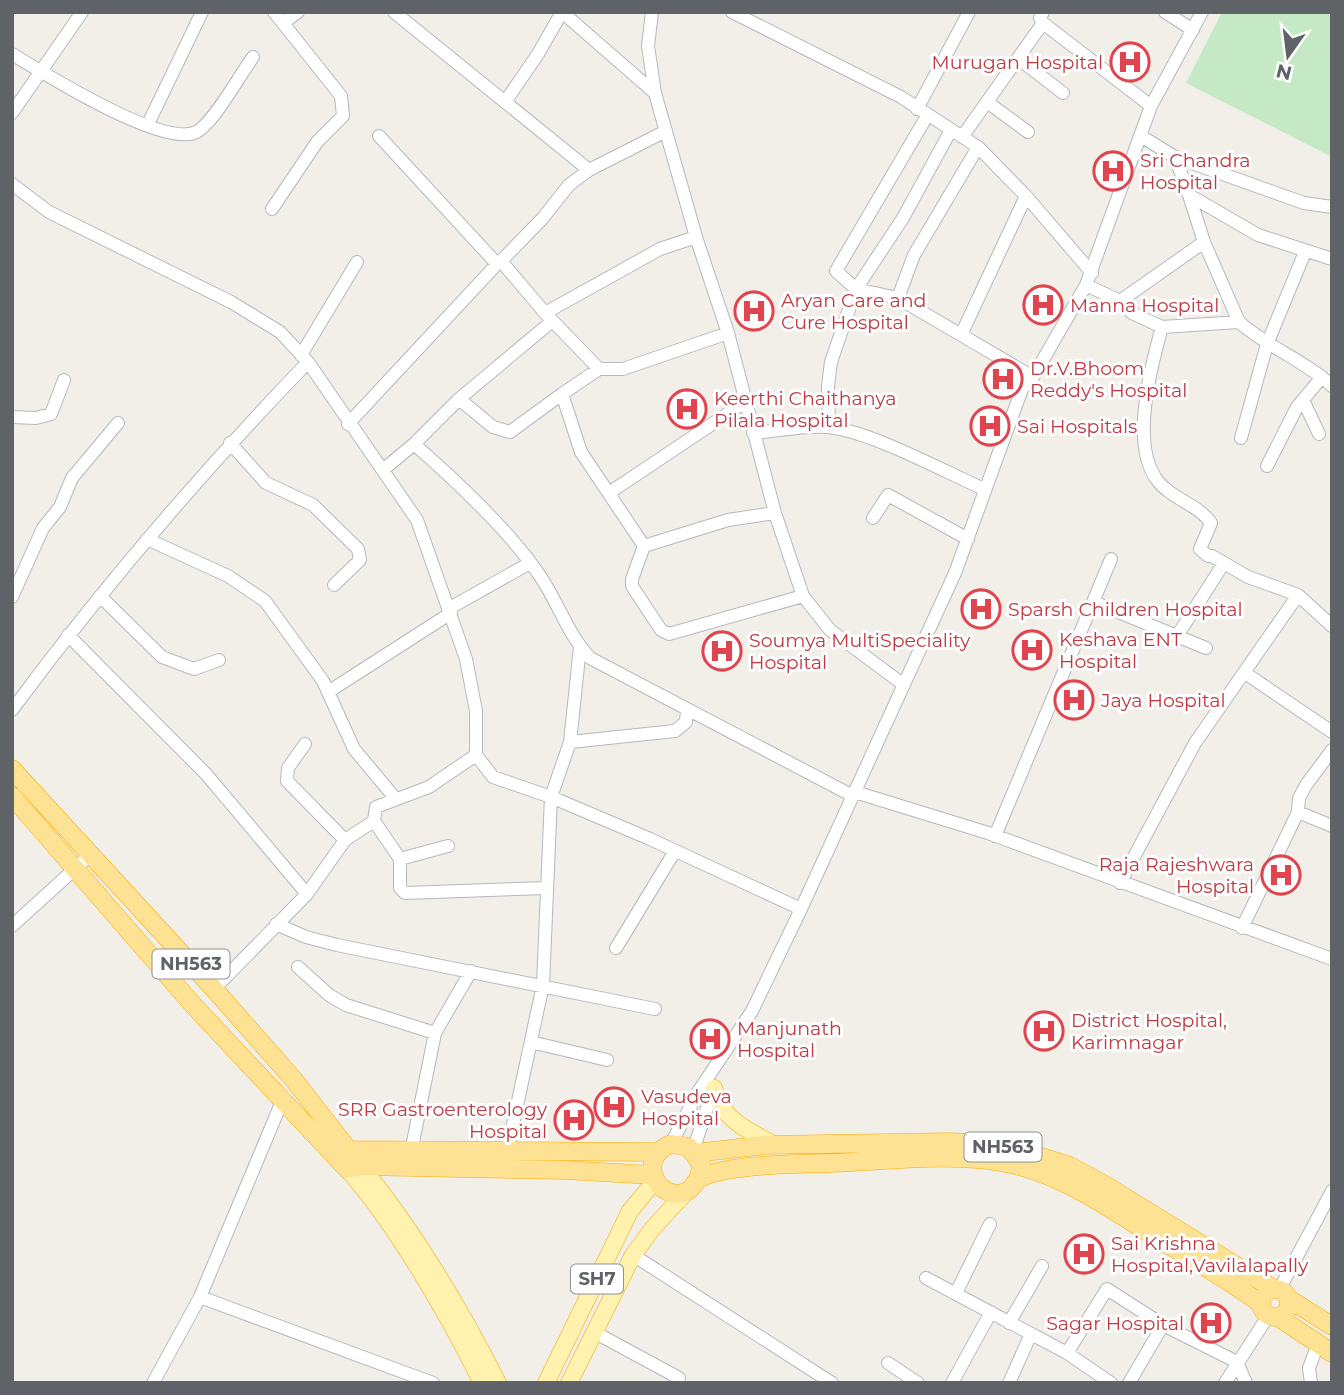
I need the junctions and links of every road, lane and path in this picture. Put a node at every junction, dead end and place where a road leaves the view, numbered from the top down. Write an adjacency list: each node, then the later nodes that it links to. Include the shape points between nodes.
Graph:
1 (82, 12): 19 (street)
2 (202, 12): 27 (street)
3 (274, 12): 14 (street)
4 (298, 12): 14 (street)
5 (394, 12): 22 (street)
6 (562, 12): 20 (street); 22 (street)
7 (652, 12): 20 (street, via 648,46)
8 (732, 12): 13 (street)
9 (969, 12): 25 (street)
10 (1165, 12): 15 (street)
11 (1202, 12): 15 (street)
12 (1041, 16): 18 (street); 24 (street)
13 (758, 18): 25 (street, via 820,59 901,97)
14 (283, 23): 40 (street, via 341,96 344,107 343,116 317,142)
15 (1193, 30): 24 (street)
16 (12, 54): 19 (street)
17 (253, 57): 27 (street, via 204,128 184,134)
18 (1019, 59): 21 (street); 23 (street)
19 (41, 72): 26 (street); 27 (street, via 75,93)
20 (655, 93): 28 (street)
21 (1063, 93)
22 (505, 102): 35 (street)
23 (987, 102): 29 (street); 30 (street)
24 (1151, 106): 32 (street)
25 (922, 112): 30 (street); 48 (street, via 836,271)
26 (12, 113)
27 (148, 124)
28 (666, 131): 35 (street); 41 (street)
29 (1028, 132)
30 (957, 134): 33 (street); 48 (street)
31 (379, 136): 46 (street)
32 (1141, 136): 34 (street); 47 (street)
33 (978, 147): 38 (street); 49 (street, via 914,255)
34 (1175, 157): 37 (street); 39 (street, via 1304,203)
35 (589, 170): 46 (street, via 569,185)
36 (12, 184): 57 (street, via 49,212 231,302 280,332)
37 (1189, 195): 42 (street); 43 (street, via 1258,235)
38 (1026, 196): 47 (street); 55 (street)
39 (1332, 208)
40 (272, 209)
41 (696, 237): 51 (street, via 660,249); 54 (street)
42 (1204, 242): 50 (street); 52 (street)
43 (1305, 252): 44 (street); 56 (street)
44 (1332, 259)
45 (357, 261): 57 (street)
46 (499, 262): 51 (street); 68 (street)
47 (1089, 279): 50 (street); 59 (street)
48 (856, 289): 49 (street); 69 (street, via 831,362)
49 (898, 298): 55 (street)
50 (1120, 301): 53 (street, via 1132,313)
51 (548, 317): 58 (street); 63 (street)
52 (1239, 322): 53 (street); 56 (street)
53 (1162, 327): 86 (street, via 1147,379 1147,453 1157,480 1211,523 1200,549)
54 (728, 333): 58 (street, via 623,369); 65 (street)
55 (961, 335): 59 (street)
56 (1267, 344): 60 (street); 72 (street)
57 (305, 359): 68 (street); 73 (street)
58 (599, 369): 62 (street)
59 (1033, 377): 77 (street, via 1022,389)
60 (1326, 378): 64 (street)
61 (64, 380): 66 (street, via 51,414)
62 (562, 394): 63 (street, via 510,432 493,427); 78 (street, via 581,452)
63 (459, 398): 74 (street)
64 (1303, 400): 71 (street); 75 (street)
65 (745, 402): 70 (street); 78 (street)
66 (12, 417)
67 (118, 423): 91 (street, via 72,478)
68 (348, 424): 76 (street)
69 (829, 427): 70 (street); 77 (street, via 857,433)
70 (753, 433): 79 (street)
71 (1319, 433)
72 (1241, 438)
73 (230, 443): 81 (street); 87 (street, via 266,483 313,505 358,549 360,559)
74 (414, 444): 76 (street); 85 (street)
75 (1267, 466)
76 (384, 469): 93 (street, via 417,520)
77 (984, 489): 82 (street)
78 (609, 494): 83 (street)
79 (775, 513): 83 (street, via 728,520); 90 (street)
80 (873, 518): 82 (street, via 888,495)
81 (147, 539): 89 (street); 102 (street, via 228,576 265,601)
82 (968, 539): 101 (street)
83 (644, 546): 90 (street, via 632,586 656,624 669,634)
84 (1111, 559): 92 (street)
85 (530, 563): 93 (street); 97 (street)
86 (1224, 563): 88 (street); 96 (street)
87 (334, 585)
88 (1298, 595): 94 (street); 100 (street)
89 (100, 596): 95 (street); 99 (street, via 162,657 194,669)
90 (803, 596): 101 (street, via 830,630)
91 (12, 597)
92 (1094, 602): 96 (street); 118 (street)
93 (449, 611): 102 (street); 109 (street, via 466,659 476,711)
94 (1332, 626)
95 (68, 635): 104 (street); 127 (street, via 206,774)
96 (1177, 636): 98 (street)
97 (580, 647): 103 (street, via 590,658); 106 (street)
98 (1206, 648)
99 (219, 660)
100 (1245, 673): 105 (street); 125 (street, via 1195,743)
101 (904, 685): 111 (street)
102 (328, 692): 114 (street, via 354,748)
103 (687, 709): 106 (street, via 686,722 675,731); 111 (street)
104 (12, 710)
105 (1332, 732)
106 (570, 742): 113 (street)
107 (305, 744): 119 (street, via 288,768 287,781)
108 (1332, 750): 115 (street, via 1306,785)
109 (476, 755): 113 (street, via 493,777); 114 (street, via 429,787)
110 (12, 769): 122 (highway, NH563)
111 (854, 794): 118 (street); 128 (street)
112 (12, 796): 124 (highway, NH563)
113 (551, 797): 121 (street); 126 (street)
114 (395, 798): 116 (street, via 376,807)
115 (1298, 812): 117 (street); 131 (street)
116 (374, 821): 119 (street); 123 (street)
117 (1332, 826)
118 (995, 836): 125 (street)
119 (345, 840): 127 (street)
120 (448, 846): 123 (street)
121 (675, 851): 128 (street); 132 (street)
122 (90, 855): 124 (street); 137 (highway, NH563)
123 (400, 859): 126 (street, via 400,888 409,893)
124 (75, 869): 130 (street); 144 (highway, NH563)
125 (1120, 883): 131 (street)
126 (545, 888): 136 (street)
127 (307, 894): 129 (street)
128 (802, 909): 142 (street, via 752,1011)
129 (276, 924): 135 (street, via 327,942); 137 (street)
130 (12, 926)
131 (1242, 928): 133 (street)
132 (616, 948)
133 (1332, 959)
134 (298, 967): 139 (street, via 346,1005)
135 (471, 971): 136 (street); 139 (street)
136 (543, 985): 138 (street); 140 (street)
137 (214, 989): 147 (highway, NH563)
138 (655, 1009)
139 (435, 1032): 148 (street)
140 (531, 1042): 141 (street); 149 (street)
141 (607, 1060)
142 (718, 1066): 143 (street); 146 (street)
143 (714, 1088): 145 (main road, via 717,1101 730,1117); 150 (street)
144 (283, 1100): 147 (highway, NH563); 161 (street)
145 (775, 1144): 150 (highway, NH563); 160 (highway, NH563, via 949,1142 1023,1151 1070,1166 1105,1185)
146 (664, 1148): 149 (highway, NH563); 150 (highway, NH563, via 680,1143); 152 (highway, via 653,1158)
147 (341, 1150): 148 (highway, NH563); 151 (highway, NH563)
148 (411, 1152): 149 (highway, NH563)
149 (507, 1152)
150 (695, 1152): 153 (highway, via 701,1164)
151 (354, 1167): 152 (highway, NH563, via 565,1170); 176 (main road); 177 (main road, via 389,1203)
152 (654, 1178): 153 (highway, NH563, via 670,1192); 178 (main road, SH7, via 630,1211)
153 (694, 1184): 156 (main road, SH7); 163 (highway, NH563, via 747,1168 783,1164 943,1159 1012,1164 1053,1176 1086,1194)
154 (1332, 1191): 160 (street)
155 (990, 1224): 159 (street)
156 (633, 1255): 167 (main road, SH7); 180 (street)
157 (1042, 1266): 164 (street)
158 (926, 1278): 159 (street)
159 (956, 1293): 162 (street)
160 (1281, 1293): 163 (highway, via 1265,1293); 163 (highway, via 1288,1308); 166 (highway, NH563)
161 (200, 1297): 174 (street); 175 (street)
162 (991, 1312): 164 (street); 182 (street)
163 (1269, 1312): 169 (highway, NH563); 171 (street)
164 (1009, 1323): 168 (street)
165 (1163, 1325): 170 (street, via 1107,1289); 171 (street); 185 (street)
166 (1332, 1326)
167 (594, 1332): 173 (street); 179 (main road, SH7)
168 (1030, 1336): 170 (street); 183 (street)
169 (1325, 1348): 188 (street, via 1309,1368)
170 (1067, 1353): 184 (street)
171 (1237, 1362): 186 (street); 187 (street)
172 (888, 1363): 181 (street)
173 (679, 1378)
174 (153, 1383)
175 (433, 1383)
176 (482, 1383)
177 (498, 1383)
178 (546, 1383)
179 (569, 1383)
180 (832, 1383)
181 (918, 1383)
182 (952, 1383)
183 (1009, 1383)
184 (1111, 1383)
185 (1129, 1383)
186 (1225, 1383)
187 (1246, 1383)
188 (1311, 1383)

